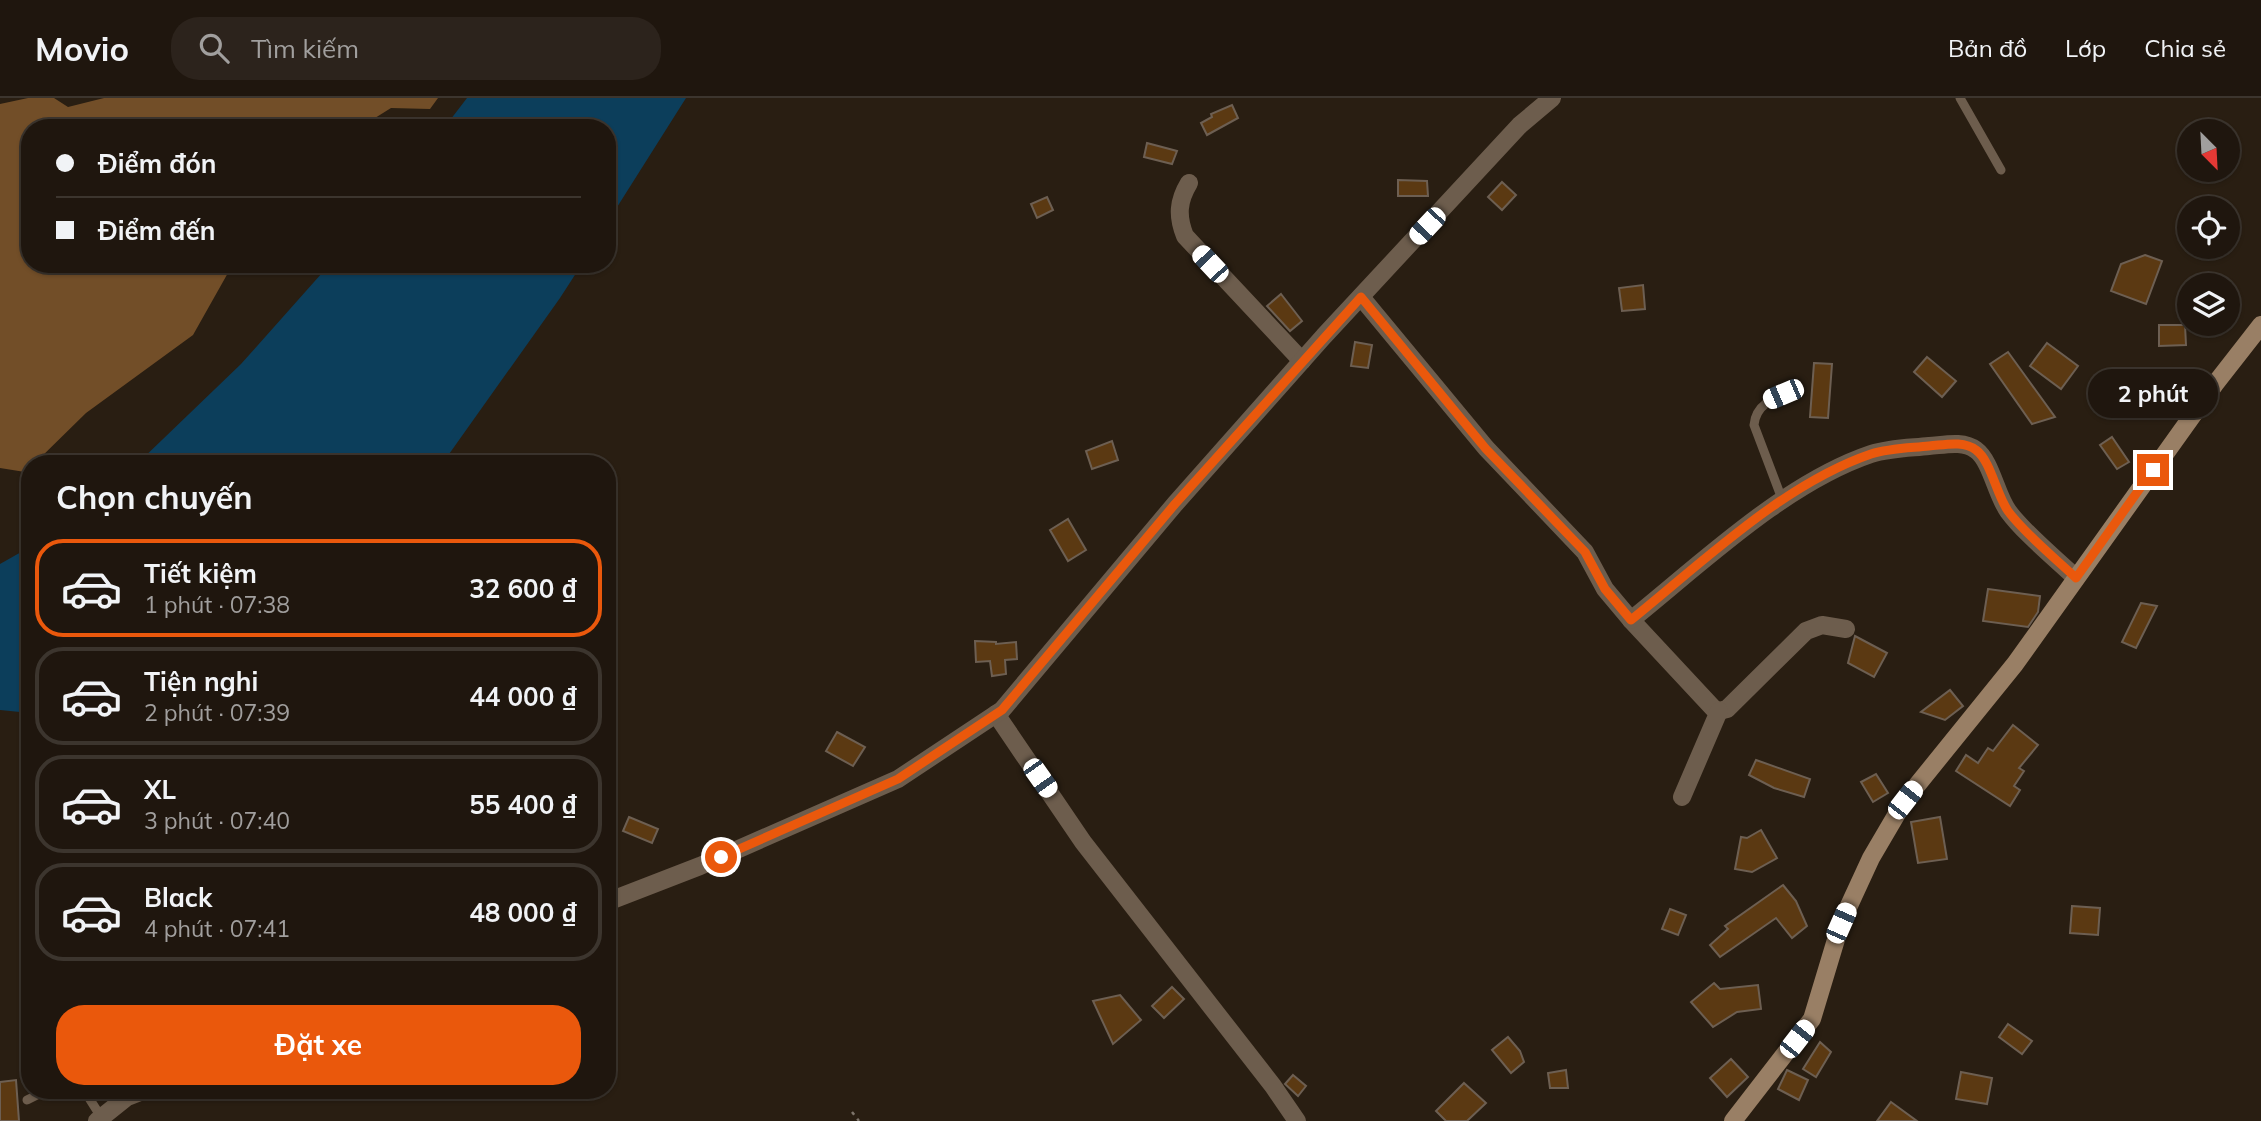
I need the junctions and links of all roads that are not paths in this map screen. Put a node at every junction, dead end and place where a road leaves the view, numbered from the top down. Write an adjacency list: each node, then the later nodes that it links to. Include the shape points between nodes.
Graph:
1 (1552, 98): 5 (street, via 1520,125)
2 (1960, 98): 3 (lane)
3 (2001, 170)
4 (1189, 183): 7 (street, via 1179,214 1185,236)
5 (1361, 297): 7 (street); 11 (street, via 1486,449 1585,552 1605,589)
6 (2261, 326): 10 (street)
7 (1302, 362): 14 (street)
8 (1799, 388): 9 (lane, via 1768,401 1755,415 1754,425)
9 (1782, 499): 10 (street, via 1874,453 1966,445 1984,459 2011,515); 11 (street)
10 (2076, 578): 21 (street, via 2015,664 1905,800 1841,923 1812,1019)
11 (1631, 620): 13 (street)
12 (1846, 629): 13 (street, via 1822,625 1806,631 1727,709)
13 (1719, 711): 15 (street)
14 (996, 714): 16 (street, via 898,779); 20 (street, via 1091,853)
15 (1682, 797)
16 (616, 899)
17 (89, 1099): 19 (lane)
18 (121, 1099): 19 (street)
19 (99, 1119)
20 (1297, 1121)
21 (1733, 1121)

